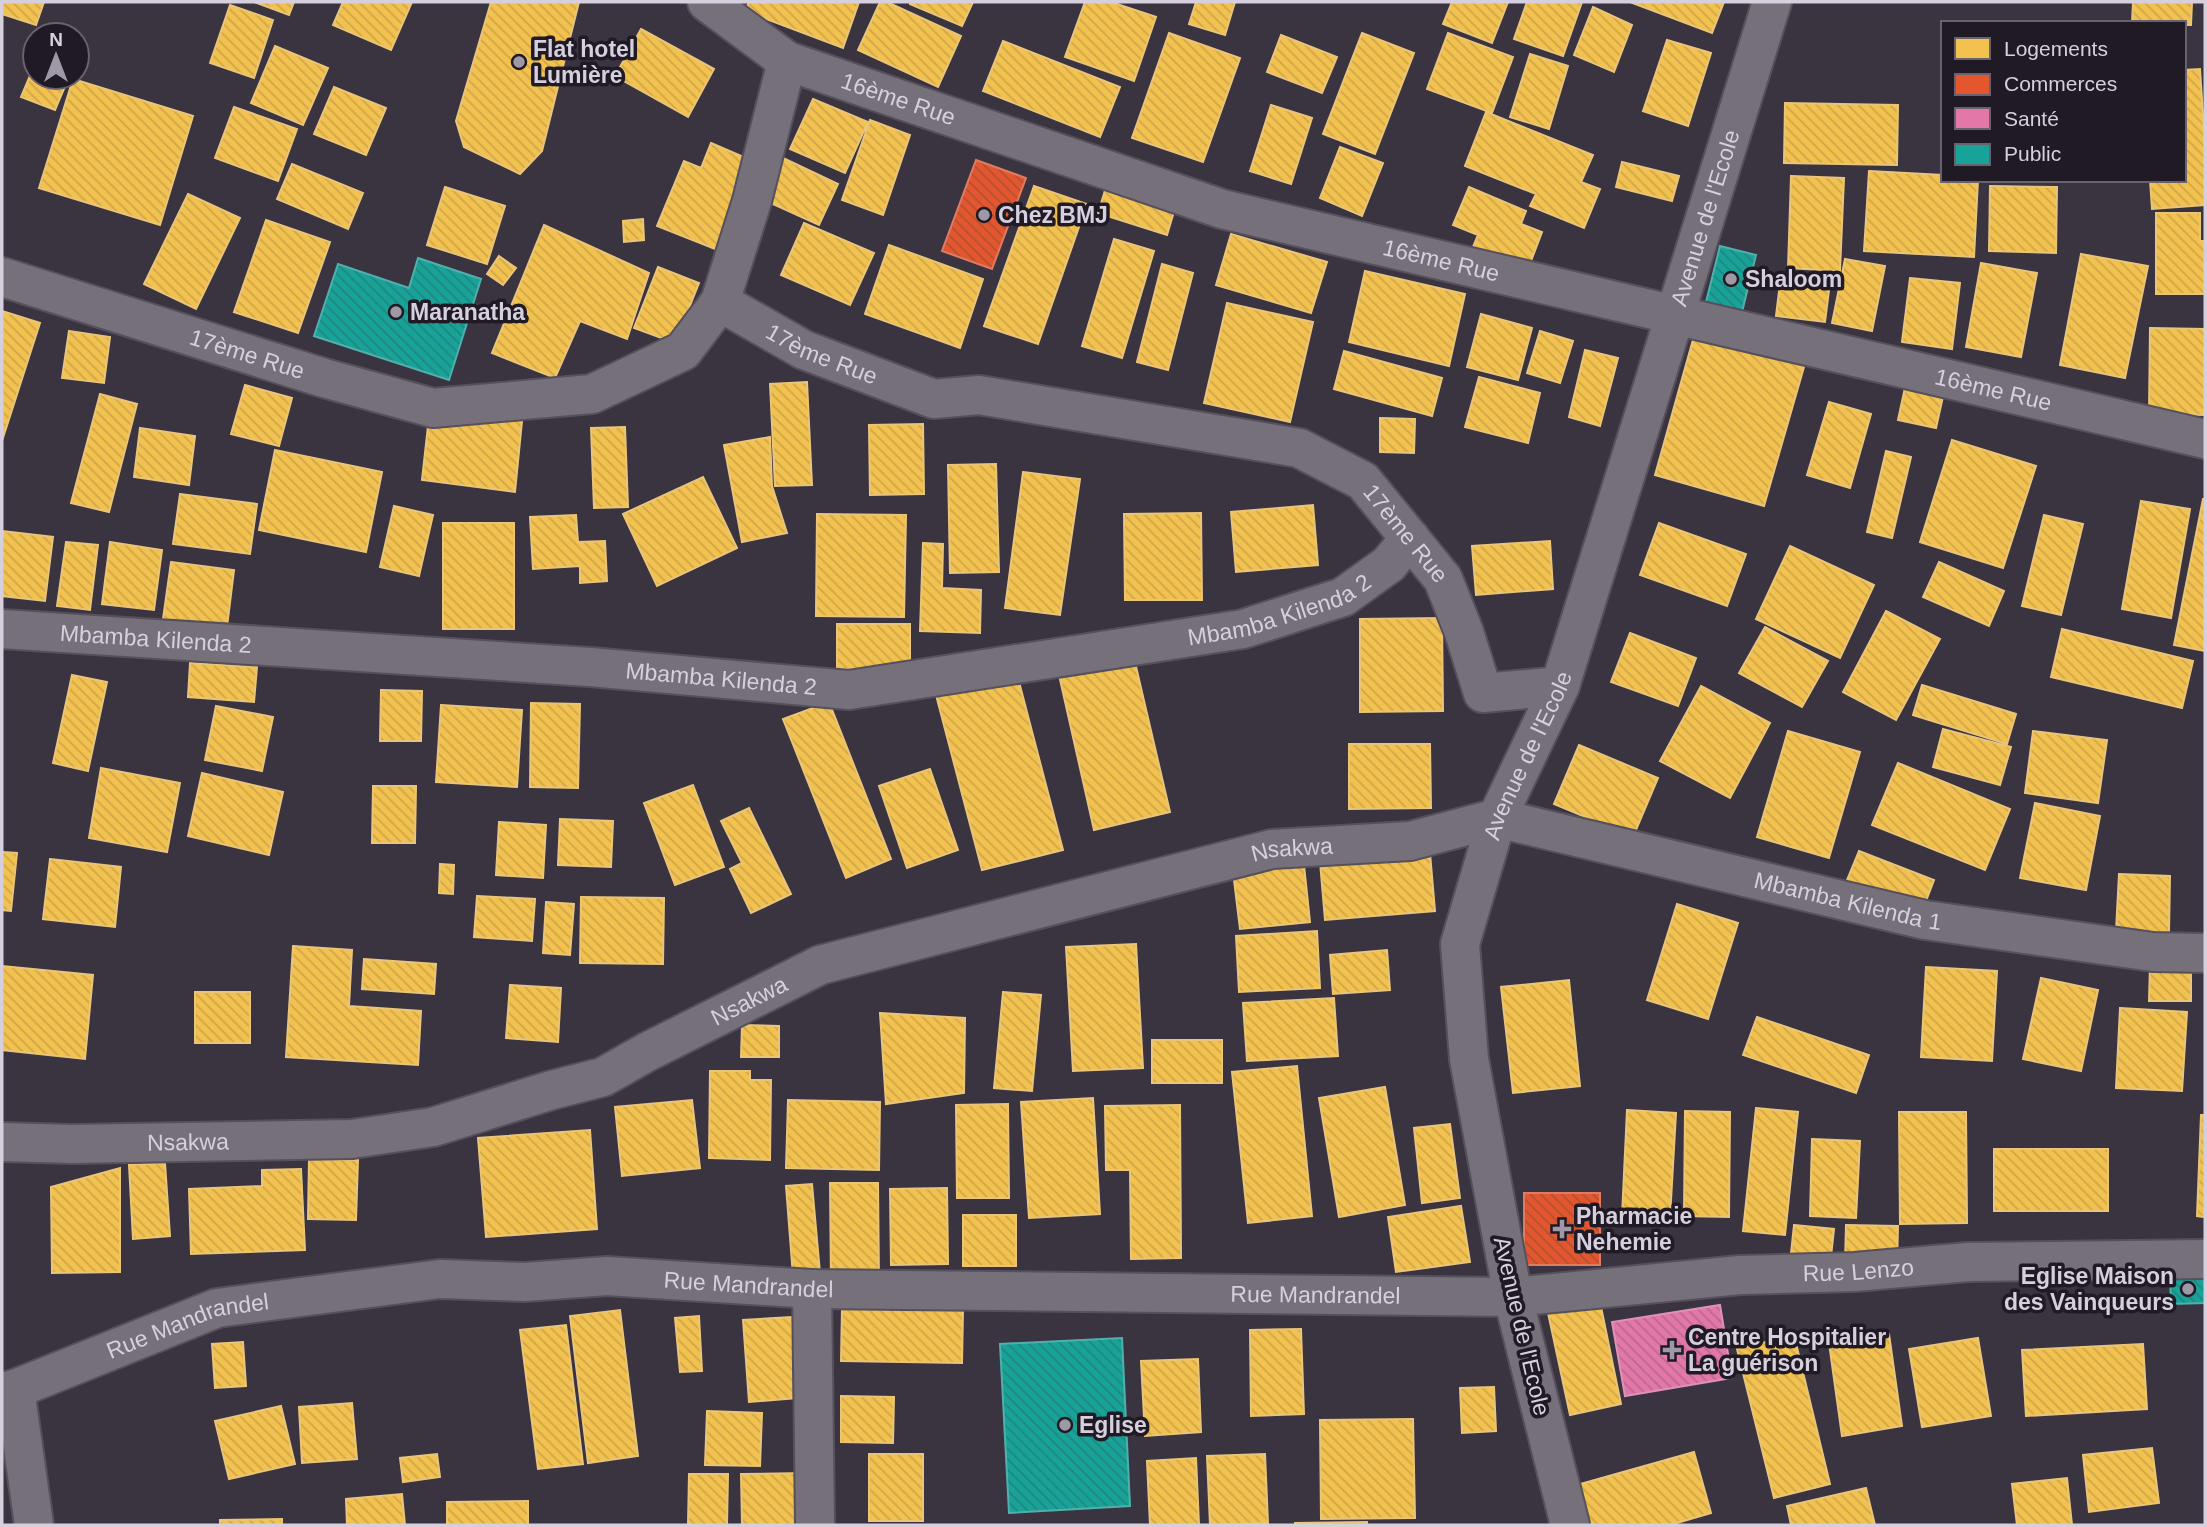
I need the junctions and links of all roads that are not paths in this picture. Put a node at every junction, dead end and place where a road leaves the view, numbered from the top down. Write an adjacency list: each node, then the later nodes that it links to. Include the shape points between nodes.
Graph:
1 (707, 2): 3 (street, 16ème Rue)
2 (1772, 2): 6 (street, Avenue de l'Ecole)
3 (787, 61): 5 (street, via 752,201); 6 (street, 16ème Rue, via 1222,209)
4 (2, 277): 5 (street, 17ème Rue, via 433,408 592,394 683,351)
5 (720, 302): 8 (street, 17ème Rue, via 804,351 934,399 979,395 1299,448 1363,481)
6 (1674, 314): 7 (street, 16ème Rue); 10 (street, Avenue de l'Ecole)
7 (2205, 439)
8 (1410, 538): 9 (street, Mbamba Kilenda 2, via 1389,564 1343,597 1243,629 849,690 590,667); 10 (street, 17ème Rue, via 1443,579 1483,693)
9 (2, 629)
10 (1560, 687): 11 (street, Avenue de l'Ecole)
11 (1497, 818): 12 (street, Mbamba Kilenda 1, via 1925,920 2153,952); 13 (street, Nsakwa, via 1410,841 1272,849 820,965 603,1077 433,1127 352,1139); 16 (street, Avenue de l'Ecole, via 1461,944 1469,1059)
12 (2205, 953)
13 (2, 1142)
14 (2205, 1259): 16 (street, Rue Lenzo, via 1968,1262 1855,1272 1740,1275)
15 (812, 1289): 16 (street, Rue Mandrandel); 17 (street, Rue Mandrandel, via 607,1276 525,1282 427,1280 217,1308); 19 (street)
16 (1513, 1297): 20 (street, Avenue de l'Ecole)
17 (8, 1390): 18 (street)
18 (34, 1525)
19 (815, 1525)
20 (1570, 1525)

